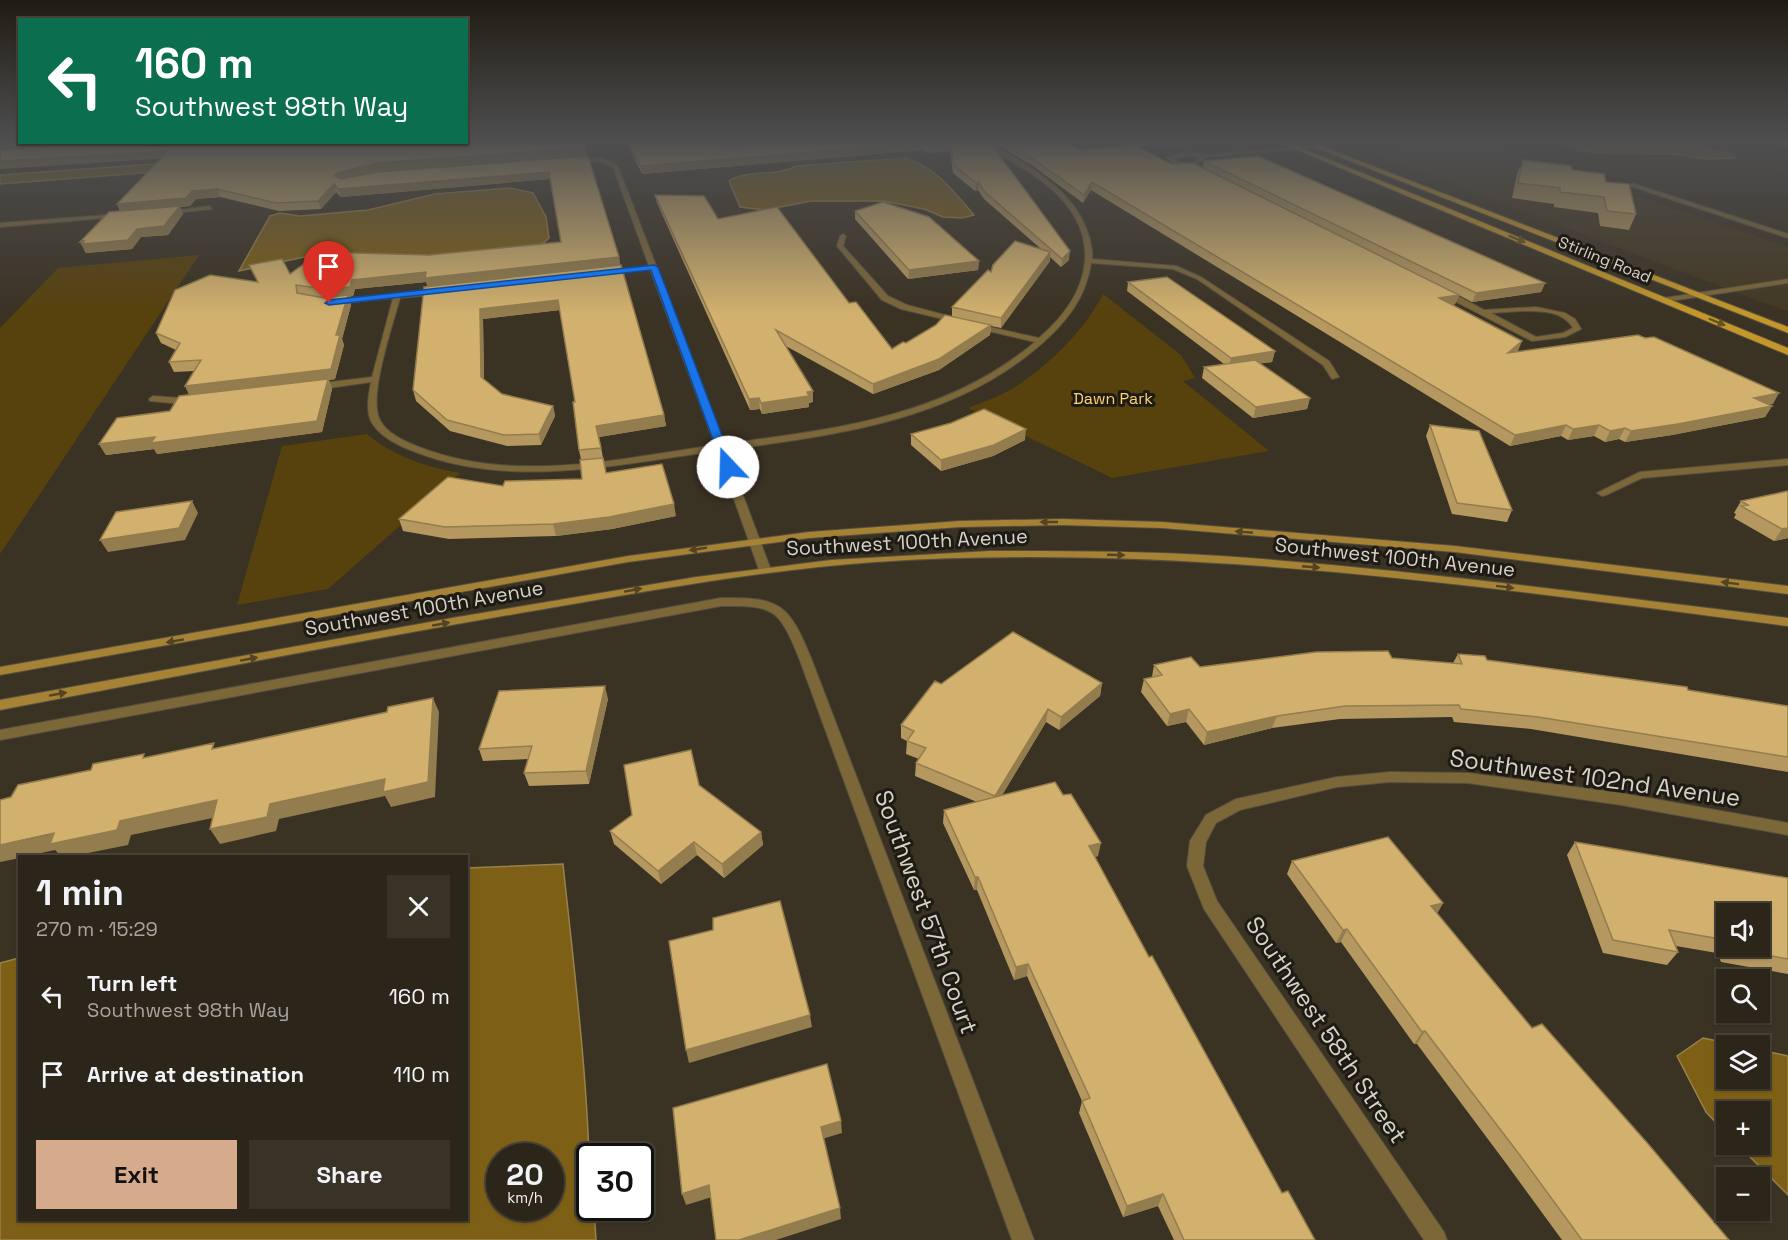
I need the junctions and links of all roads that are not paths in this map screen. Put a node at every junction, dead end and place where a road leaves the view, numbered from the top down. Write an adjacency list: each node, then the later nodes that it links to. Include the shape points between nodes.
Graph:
1 (627, 198): 13 (street)
2 (1062, 198): 12 (street, via 1083,225)
3 (1416, 198): 20 (main road, Stirling Road, one-way to 20)
4 (1451, 198): 18 (main road, Stirling Road)
5 (1671, 198): 11 (street)
6 (210, 208): 7 (street)
7 (163, 212)
8 (128, 214): 9 (street)
9 (0, 225)
10 (843, 236): 24 (street, via 840,246 878,292 894,303 929,315)
11 (1788, 236)
12 (1090, 261): 24 (street, via 1086,282 1074,303); 26 (street, via 1174,267 1199,278 1326,363)
13 (654, 267): 14 (street); 31 (street)
14 (596, 274)
15 (1788, 281): 18 (street)
16 (444, 291): 19 (street)
17 (1441, 291): 22 (street)
18 (1700, 294): 20 (street); 23 (main road, Stirling Road)
19 (397, 296): 21 (street); 27 (street)
20 (1664, 300): 25 (main road, Stirling Road, one-way to 25)
21 (320, 301)
22 (1484, 312): 22 (street, via 1539,309 1566,317 1577,329 1570,334 1535,339)
23 (1788, 330)
24 (1040, 340): 31 (street, via 975,388 942,402 855,426)
25 (1788, 352)
26 (1335, 377)
27 (376, 379): 28 (street); 31 (street, via 372,400 375,419 387,433 414,448 462,462 538,469)
28 (307, 388)
29 (153, 399): 30 (street)
30 (204, 400)
31 (721, 447): 34 (street)
32 (1788, 462): 33 (street, via 1640,475)
33 (1602, 494)
34 (756, 541): 35 (street); 36 (main road, Southwest 100th Avenue, one-way to 34, via 1455,549 1162,525 960,524); 38 (main road, Southwest 100th Avenue, one-way to 38, via 628,559)
35 (765, 570): 37 (main road, Southwest 100th Avenue, one-way to 37, via 969,555 1215,558 1411,576); 39 (main road, Southwest 100th Avenue, one-way to 35, via 476,617)
36 (1788, 590)
37 (1788, 622)
38 (0, 671)
39 (0, 705)
40 (0, 735): 43 (street, Southwest 57th Court, via 721,602 755,601 774,608 789,620 806,658)
41 (1788, 829): 42 (street, Southwest 102nd Avenue, via 1621,799 1468,778 1390,777 1337,782 1236,805 1211,819)
42 (1198, 841): 44 (street, Southwest 58th Street, via 1195,866 1210,904)
43 (1023, 1240)
44 (1436, 1240)

